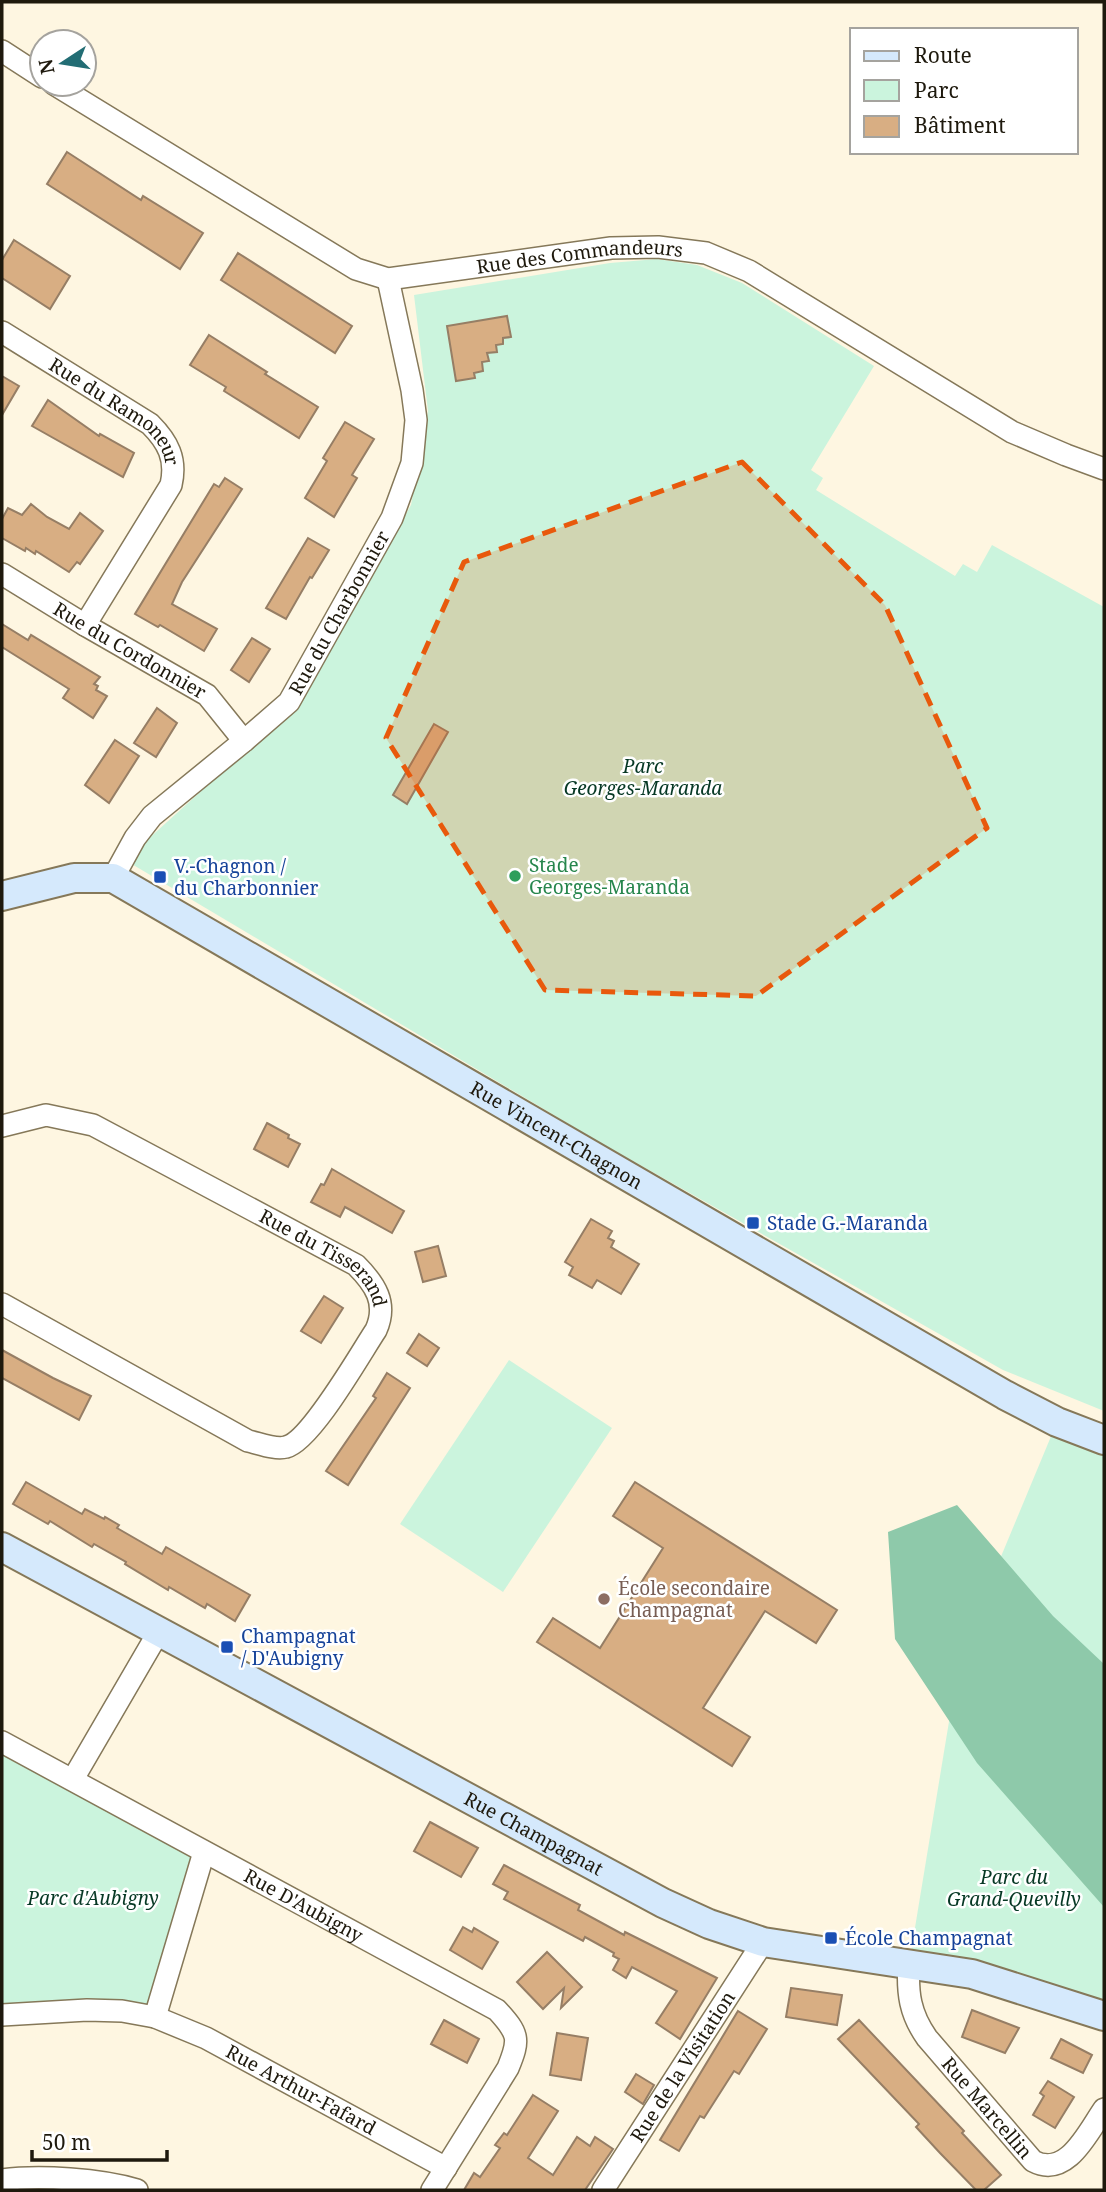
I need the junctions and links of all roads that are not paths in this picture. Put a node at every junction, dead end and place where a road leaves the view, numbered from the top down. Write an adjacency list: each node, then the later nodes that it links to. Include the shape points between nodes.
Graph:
1 (2, 51): 2 (street)
2 (28, 68)
3 (77, 98): 4 (street, Rue des Commandeurs, via 356,270)
4 (388, 279): 6 (street, Rue des Commandeurs, via 611,248 706,253 749,271 1012,432); 9 (street, Rue du Charbonnier, via 416,420 412,463 392,518 289,702)
5 (2, 332): 8 (street, Rue du Ramoneur, via 150,424 171,452 171,485)
6 (1104, 469)
7 (2, 574): 8 (street, Rue du Cordonnier)
8 (85, 625): 9 (street, Rue du Cordonnier, via 207,695)
9 (244, 741): 10 (street, Rue du Charbonnier, via 152,816)
10 (113, 878): 11 (street, via 74,878); 14 (street, Rue Vincent-Chagnon, via 1004,1395)
11 (2, 896)
12 (2, 1126): 13 (street, Rue du Tisserand, via 46,1115 93,1125 356,1265 372,1281 382,1316 314,1424 285,1447 248,1441)
13 (2, 1304)
14 (1104, 1440)
15 (2, 1547): 16 (street, Rue Champagnat)
16 (158, 1633): 18 (street); 20 (street, Rue Champagnat, via 663,1903)
17 (2, 1742): 18 (street, Rue D'Aubigny)
18 (73, 1779): 19 (street, Rue D'Aubigny)
19 (204, 1852): 24 (street); 26 (street, Rue D'Aubigny, via 497,2010 513,2031 517,2046)
20 (763, 1942): 21 (street, Rue Champagnat); 31 (street, Rue de la Visitation)
21 (909, 1964): 23 (street, Rue Champagnat, via 972,1974); 25 (street, Rue Marcellin, via 907,1985 916,2022 1033,2161 1052,2166 1062,2162)
22 (2, 2015): 24 (street, Rue Arthur-Fafard, via 87,2010)
23 (1104, 2015)
24 (155, 2017): 26 (street, Rue Arthur-Fafard, via 206,2038)
25 (1104, 2109)
26 (446, 2168): 30 (street)
27 (2, 2180): 28 (street, via 39,2178)
28 (69, 2186): 29 (street, via 103,2182)
29 (137, 2190)
30 (432, 2190)
31 (603, 2190)

